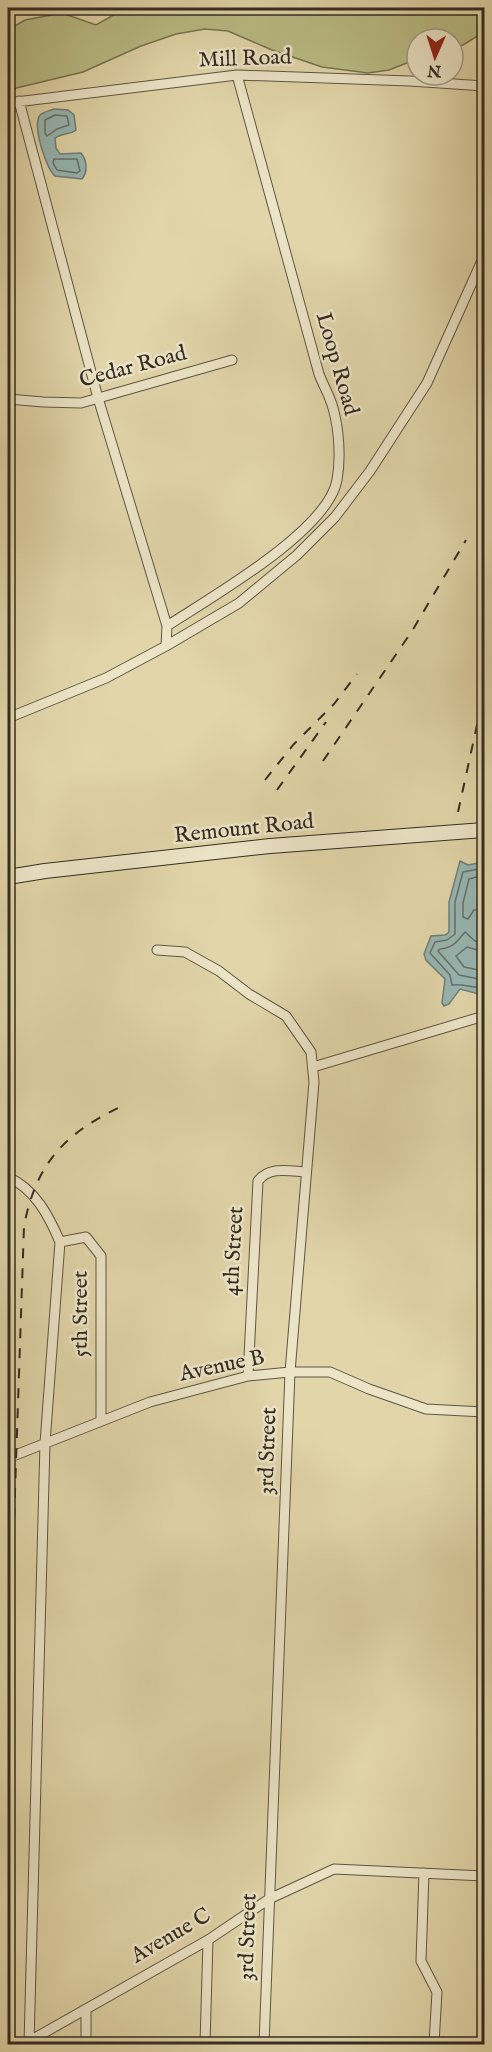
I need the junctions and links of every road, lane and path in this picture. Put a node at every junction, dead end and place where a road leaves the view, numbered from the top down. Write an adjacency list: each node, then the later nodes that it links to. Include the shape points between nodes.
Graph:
1 (237, 75): 2 (street, Mill Road); 3 (street, Mill Road); 9 (street, Loop Road, via 319,374 333,408 339,454 337,482 308,527 247,575)
2 (484, 86)
3 (19, 101): 4 (street, Mill Road); 7 (street)
4 (8, 103)
5 (484, 256): 10 (street, via 427,383 335,517 239,603)
6 (232, 360): 7 (street, Cedar Road)
7 (98, 398): 8 (street, Cedar Road, via 81,403); 9 (street)
8 (8, 399)
9 (167, 626): 10 (street)
10 (166, 646): 11 (street, via 106,678)
11 (8, 718)
12 (484, 830): 13 (main road, Remount Road, via 270,846)
13 (8, 877)
14 (158, 950): 16 (street, 3rd Street, via 185,952 286,1016 311,1052)
15 (484, 1016): 16 (street)
16 (313, 1067): 17 (street, 3rd Street)
17 (306, 1172): 20 (street, 3rd Street); 21 (street, 4th Street, via 279,1170 263,1174 258,1181)
18 (8, 1177): 19 (street, via 32,1194 48,1215)
19 (60, 1242): 23 (street, 5th Street, via 86,1237 101,1256); 24 (street)
20 (290, 1372): 21 (street, Avenue B); 22 (street, Avenue B, via 330,1372 426,1409); 28 (street, 3rd Street)
21 (248, 1376): 23 (street, Avenue B, via 150,1402)
22 (484, 1412)
23 (100, 1421): 24 (street, Avenue B)
24 (45, 1443): 25 (street, Avenue B); 31 (street)
25 (8, 1458)
26 (424, 1873): 27 (street, Avenue C); 28 (street, Avenue C, via 334,1869); 35 (street, via 421,1961 437,1992)
27 (484, 1876)
28 (269, 1899): 29 (street, Avenue C); 34 (street, 3rd Street)
29 (208, 1940): 30 (street, Avenue C); 33 (street)
30 (86, 2009): 31 (street, Avenue C); 32 (street)
31 (28, 2044)
32 (86, 2044)
33 (205, 2044)
34 (264, 2044)
35 (434, 2044)

